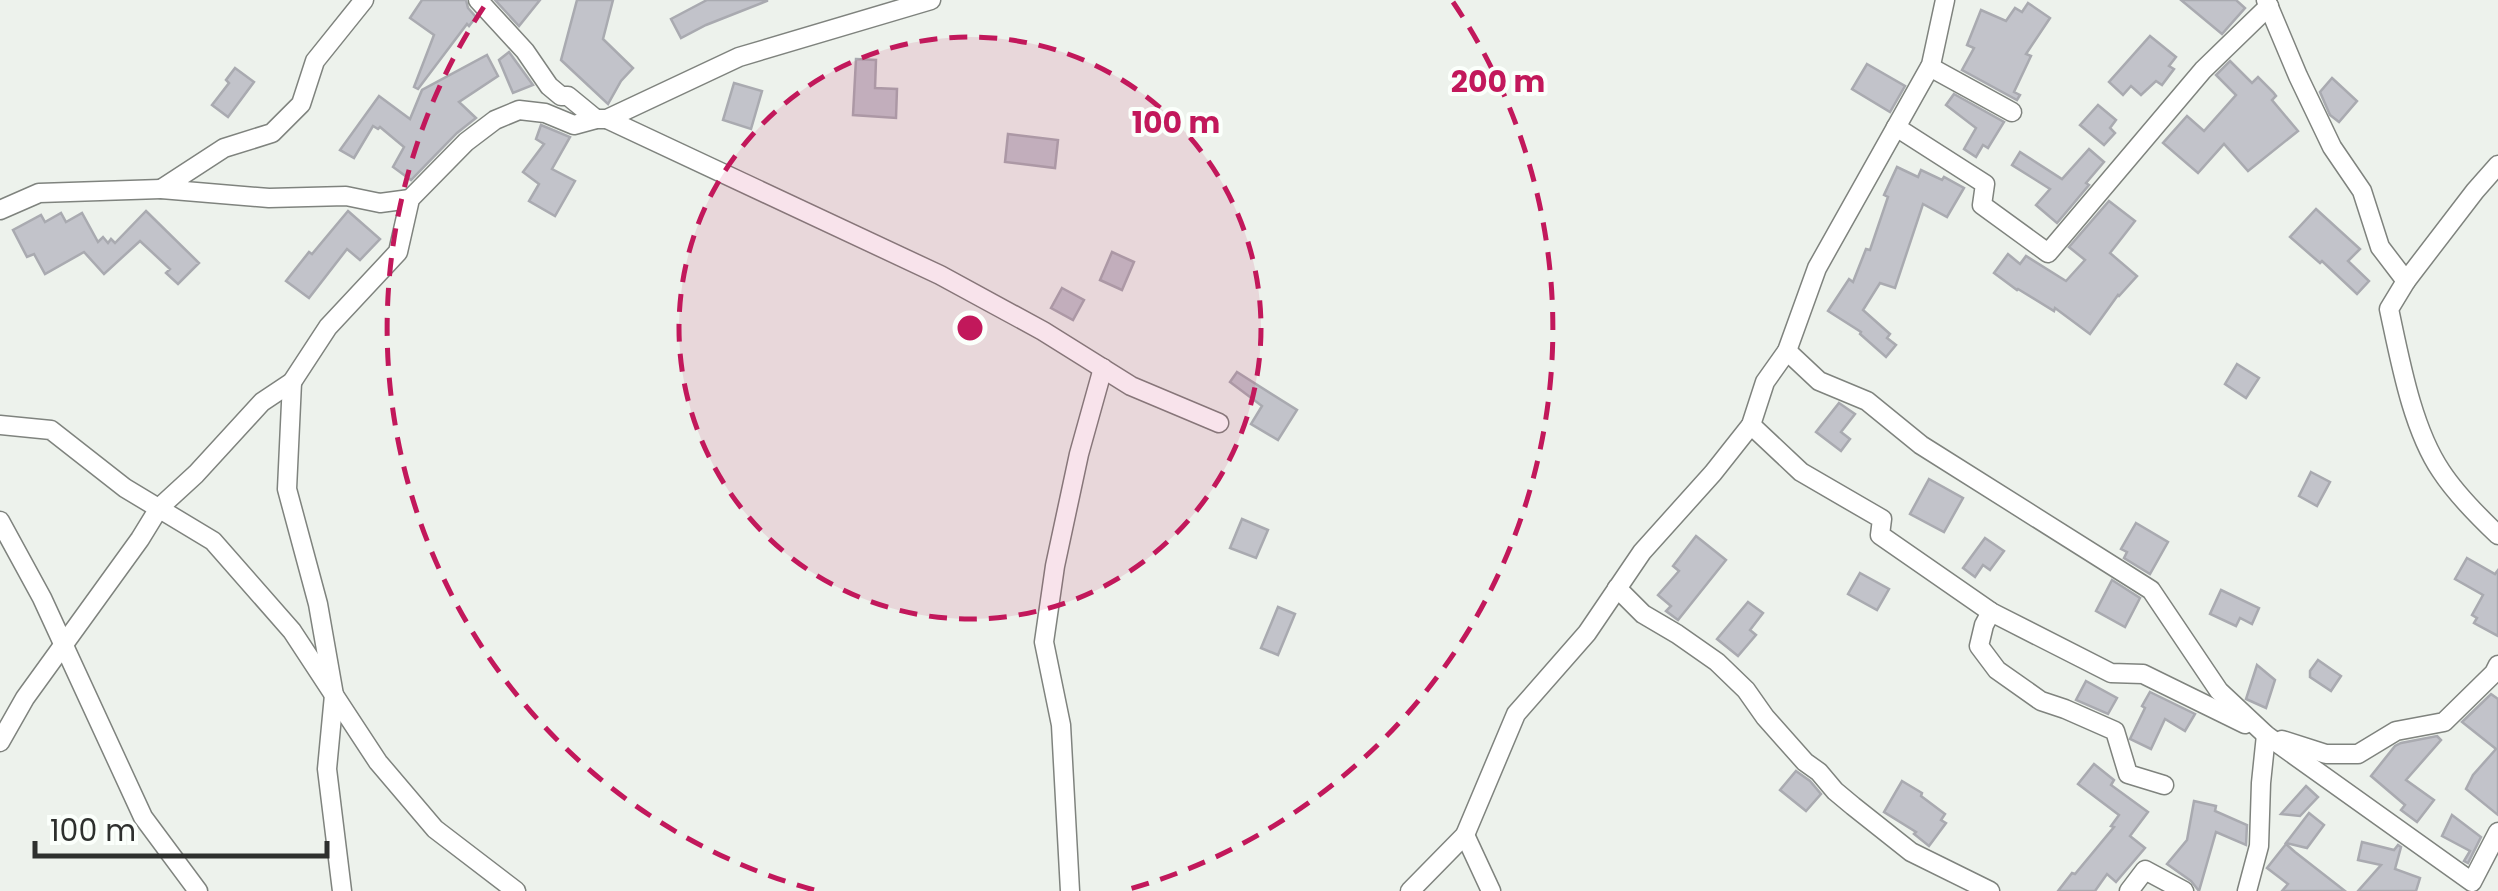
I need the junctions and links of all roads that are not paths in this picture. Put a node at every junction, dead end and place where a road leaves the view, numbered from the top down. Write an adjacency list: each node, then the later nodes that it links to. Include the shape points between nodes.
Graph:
1 (364, 0): 11 (street, via 315,62 301,104 272,132 224,148)
2 (478, 0): 8 (street, via 550,86)
3 (931, 0): 8 (street, via 738,57)
4 (1945, 0): 6 (street)
5 (2268, 3): 9 (street, via 2202,70 2048,253 1982,206 1985,184); 14 (street, via 2332,146 2362,191 2380,247)
6 (1930, 67): 7 (street); 9 (street)
7 (2012, 112)
8 (601, 119): 12 (street, via 574,125 519,110 495,120); 16 (street, via 940,275)
9 (1896, 127): 15 (street, via 1817,268)
10 (2498, 165): 14 (street)
11 (161, 189): 12 (street, via 346,196 380,204); 13 (street, via 39,193)
12 (410, 199): 17 (street, via 398,252 328,327)
13 (1, 209)
14 (2406, 280): 23 (street, via 2390,309 2426,444 2441,472)
15 (1787, 351): 20 (street, via 1765,382); 29 (street, via 1820,381 1867,401 1920,445 2151,590 2219,691)
16 (1103, 368): 18 (street); 38 (street, via 1078,454 1044,642 1061,725)
17 (292, 382): 21 (street, via 262,402); 28 (street, via 287,490)
18 (1219, 423)
19 (0, 425): 21 (street, via 51,430)
20 (1751, 425): 24 (street); 25 (street, via 1801,472 1882,519 1880,535)
21 (159, 508): 26 (street); 28 (street, via 213,541 292,632)
22 (0, 521): 26 (street)
23 (2498, 534)
24 (1617, 588): 32 (street, via 1588,634 1516,714); 34 (street, via 1643,614 1717,662 1835,791 1911,852)
25 (1991, 612): 29 (street, via 2112,673 2144,674); 31 (street, via 1979,646 1997,670 2041,701 2114,732 2128,774)
26 (62, 644): 30 (street); 35 (street, via 142,817)
27 (2498, 666): 29 (street, via 2444,722 2396,730 2358,754 2326,754)
28 (334, 695): 36 (street, via 327,769); 37 (street, via 378,762 435,828)
29 (2266, 734): 33 (street, via 2472,882); 43 (street, via 2259,846)
30 (0, 742)
31 (2164, 785)
32 (1465, 835): 39 (street); 40 (street)
33 (2497, 835)
34 (1987, 890)
35 (198, 891)
36 (342, 891)
37 (516, 891)
38 (1070, 891)
39 (1410, 891)
40 (1491, 891)
41 (2129, 891): 42 (street, via 2145,870)
42 (2184, 891)
43 (2246, 891)

